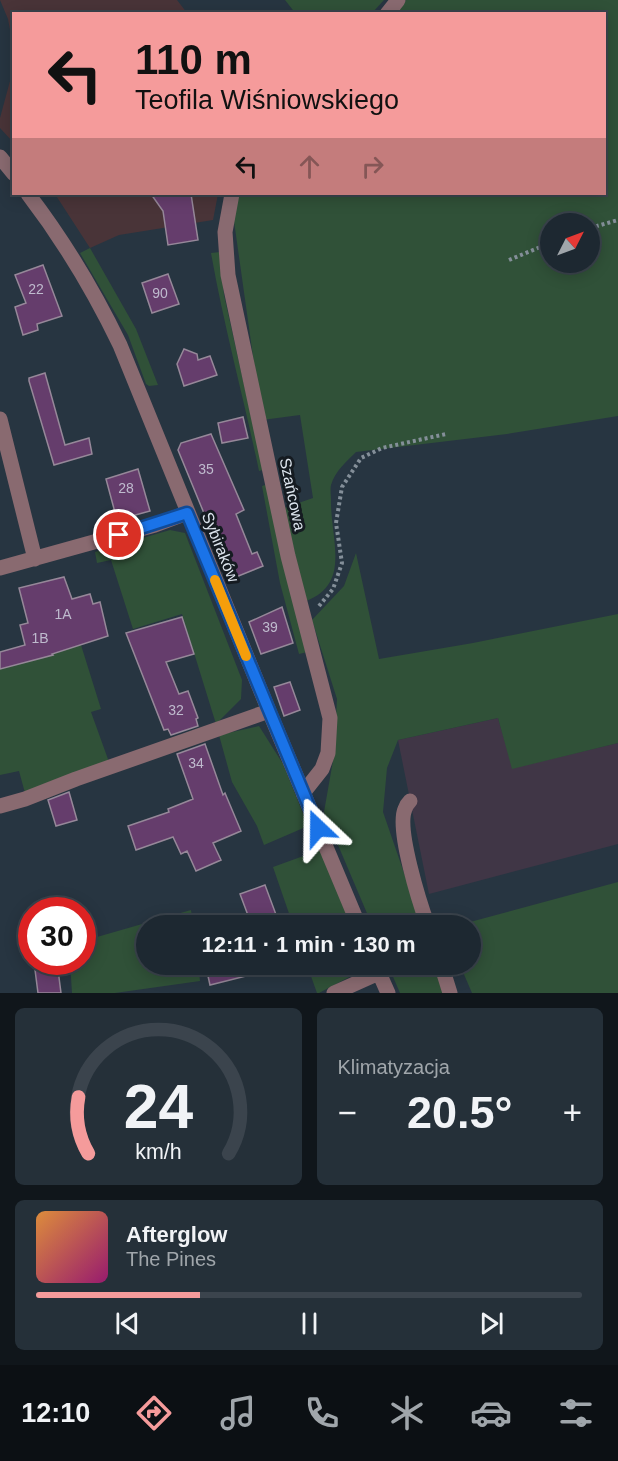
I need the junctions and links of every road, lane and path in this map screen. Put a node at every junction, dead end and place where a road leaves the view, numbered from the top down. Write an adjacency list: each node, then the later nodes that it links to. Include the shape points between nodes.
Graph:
1 (398, 0): 2 (street)
2 (389, 12)
3 (0, 157): 4 (street)
4 (12, 172)
5 (29, 195): 13 (street, Sybiraków, via 65,244 110,324)
6 (232, 195): 16 (street, Szańcowa, via 225,232 228,275)
7 (618, 220): 8 (path)
8 (600, 225)
9 (540, 247): 10 (path)
10 (509, 260)
11 (0, 420): 14 (street)
12 (446, 434): 16 (path, via 382,448 362,458 342,487 336,523 342,563 333,589 318,607)
13 (187, 513): 14 (street); 17 (street, Sybiraków)
14 (34, 559): 15 (street)
15 (0, 568)
16 (301, 611): 18 (street, Szańcowa, via 330,718 328,753 322,769)
17 (269, 711): 18 (street, Sybiraków); 20 (street)
18 (303, 793): 21 (street, Sybiraków)
19 (410, 801): 22 (street, via 404,810 404,836)
20 (0, 806)
21 (354, 915)
22 (424, 915)
23 (367, 975): 26 (street)
24 (380, 975): 27 (street)
25 (444, 975): 28 (street)
26 (334, 993)
27 (388, 993)
28 (450, 993)

